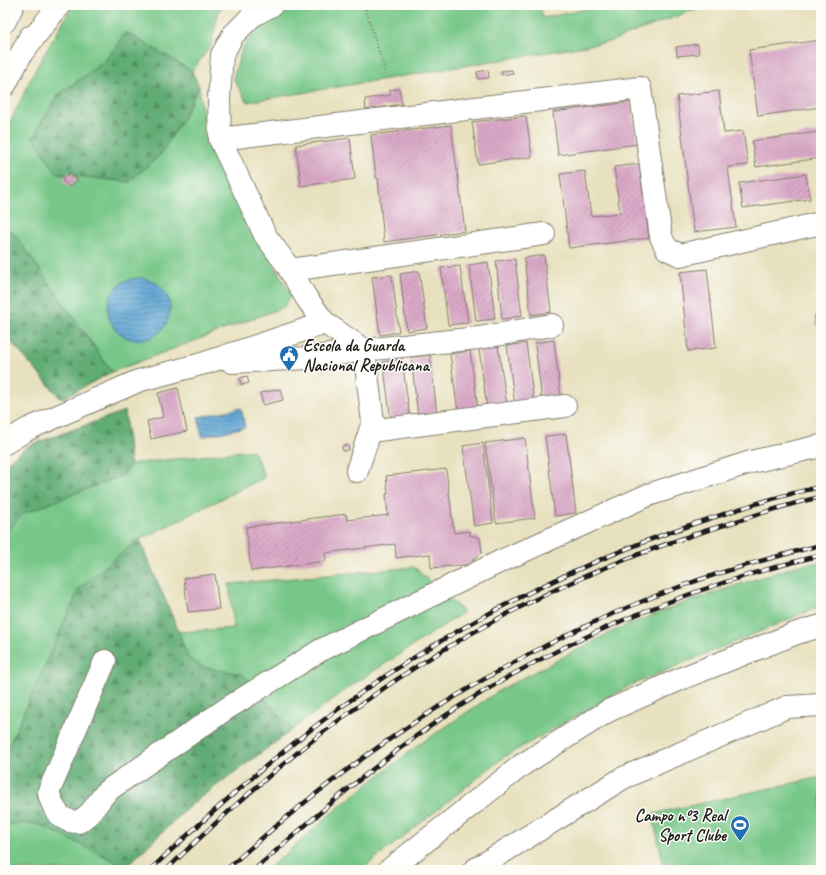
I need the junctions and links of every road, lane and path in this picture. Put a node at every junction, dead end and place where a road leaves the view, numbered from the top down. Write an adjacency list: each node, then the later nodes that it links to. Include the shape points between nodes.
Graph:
1 (13, 5): 6 (main road)
2 (47, 5): 7 (main road)
3 (59, 5): 7 (main road)
4 (272, 5): 10 (main road, via 252,16 237,30 222,55)
5 (364, 5): 8 (path)
6 (5, 21)
7 (21, 54): 9 (main road)
8 (386, 74)
9 (5, 85)
10 (220, 139): 11 (main road, via 640,88 664,254 680,254); 13 (main road, via 266,235)
11 (821, 223)
12 (544, 234): 13 (main road)
13 (290, 270): 14 (main road)
14 (325, 323): 16 (main road); 17 (main road)
15 (552, 325): 16 (main road, via 479,338)
16 (364, 350): 17 (main road, via 309,358); 19 (main road, via 373,422)
17 (205, 363): 20 (main road, via 138,381 34,418)
18 (565, 406): 19 (main road)
19 (370, 431): 22 (main road)
20 (5, 443)
21 (821, 446): 24 (main road, via 751,462 648,495 499,562 328,647 226,709 107,791 90,813 79,822 70,821 62,818 49,799 49,791)
22 (357, 471)
23 (821, 626): 26 (main road, via 685,677 608,711 522,765)
24 (104, 661)
25 (821, 705): 27 (main road, via 786,708 623,778)
26 (388, 870)
27 (474, 870)

